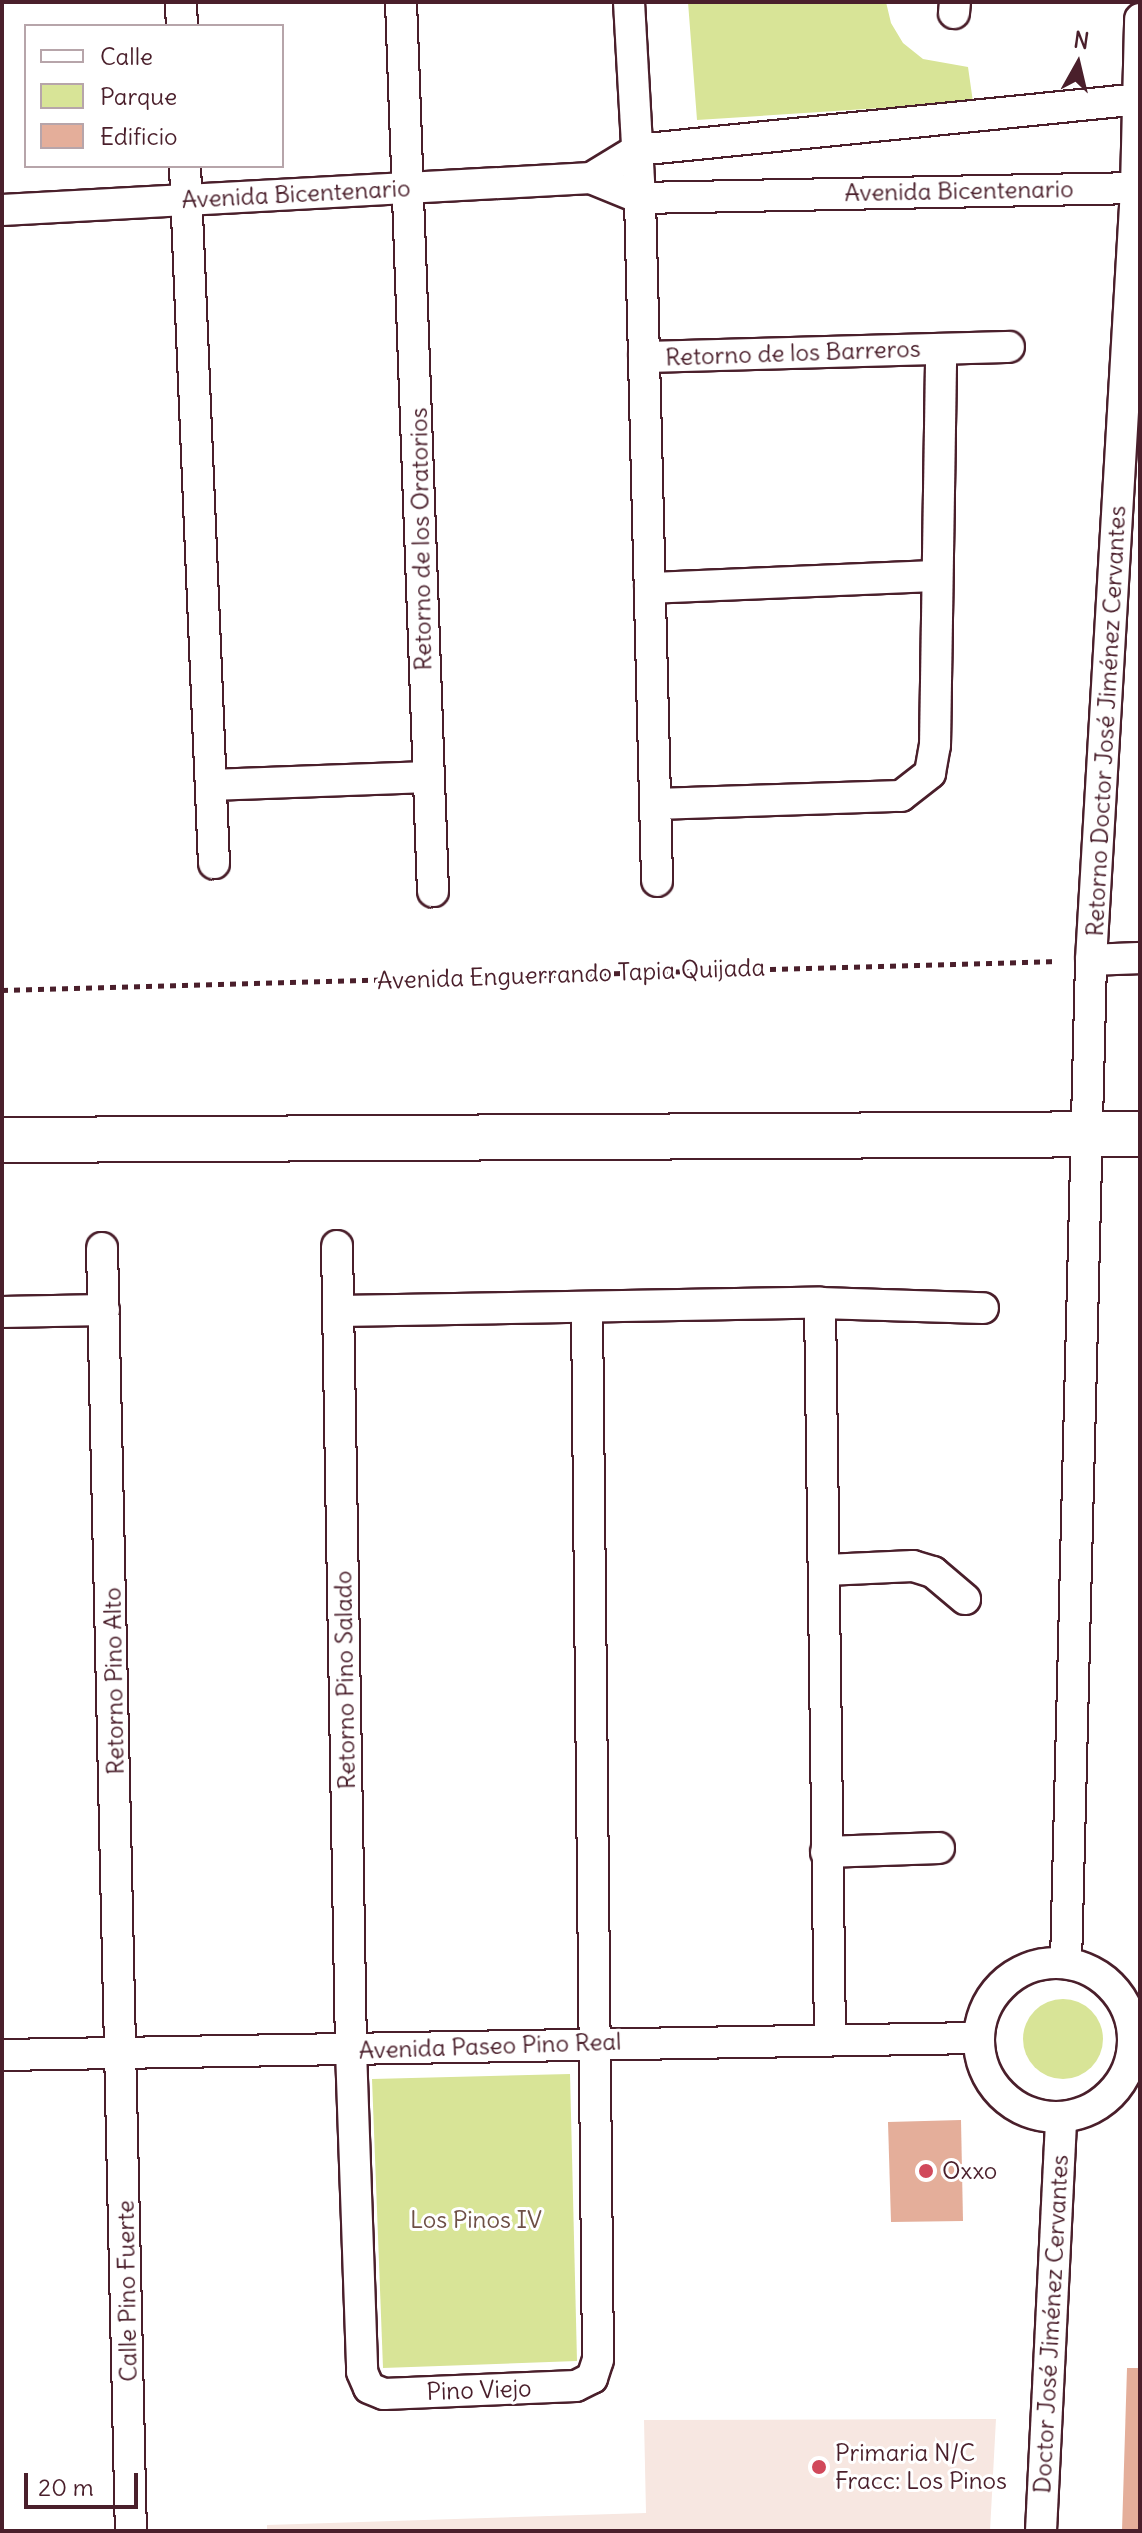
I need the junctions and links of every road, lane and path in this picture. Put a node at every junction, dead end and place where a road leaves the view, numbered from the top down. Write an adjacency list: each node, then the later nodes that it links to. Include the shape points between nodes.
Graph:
1 (181, 2): 5 (street)
2 (401, 2): 10 (street, Retorno de los Oratorios)
3 (629, 2): 7 (street, Retorno de los Barreros)
4 (1140, 19): 6 (street, Retorno Doctor José Jiménez Cervantes)
5 (182, 24)
6 (1139, 99): 7 (street, Avenida Bicentenario); 11 (street, Retorno Doctor José Jiménez Cervantes)
7 (637, 150): 9 (street, Avenida Bicentenario); 12 (street, Retorno de los Barreros)
8 (185, 168): 13 (street)
9 (591, 178): 10 (street, Avenida Bicentenario); 12 (street, Avenida Bicentenario)
10 (411, 187): 13 (street, Avenida Bicentenario); 20 (street, Retorno de los Oratorios)
11 (1138, 188): 12 (street, Avenida Bicentenario); 27 (street, Retorno Doctor José Jiménez Cervantes)
12 (640, 198): 17 (street, Retorno de los Barreros)
13 (186, 200): 14 (street, Avenida Bicentenario); 21 (street)
14 (2, 210)
15 (1009, 347): 16 (street, Retorno de los Barreros)
16 (941, 349): 17 (street, Retorno de los Barreros); 18 (street, Retorno de los Barreros)
17 (644, 357): 19 (street, Retorno de los Barreros)
18 (937, 576): 19 (street); 22 (street, Retorno de los Barreros, via 935,746 930,773 914,790 901,796)
19 (650, 588): 22 (street, Retorno de los Barreros)
20 (427, 777): 21 (street); 25 (street, Retorno de los Oratorios)
21 (212, 785): 23 (street)
22 (656, 804): 24 (street, Retorno de los Barreros)
23 (214, 863)
24 (657, 881)
25 (433, 891)
26 (1140, 958): 27 (street)
27 (1091, 960): 28 (path, Avenida Enguerrando Tapia Quijada); 30 (street, Retorno Doctor José Jiménez Cervantes)
28 (2, 990)
29 (1140, 1134): 30 (street)
30 (1087, 1135): 31 (street); 44 (street, Retorno Doctor José Jiménez Cervantes)
31 (2, 1140)
32 (337, 1246): 38 (street, Retorno Pino Salado)
33 (102, 1248): 37 (street, Retorno Pino Alto)
34 (820, 1303): 35 (street); 36 (street); 40 (street)
35 (587, 1307): 38 (street); 48 (street)
36 (983, 1308)
37 (104, 1310): 39 (street); 50 (street, Retorno Pino Alto)
38 (339, 1311): 49 (street, Retorno Pino Salado)
39 (2, 1312)
40 (826, 1570): 41 (street, via 913,1566 933,1572); 43 (street)
41 (965, 1599)
42 (939, 1848): 43 (street)
43 (826, 1852): 46 (street)
44 (1066, 1963): 45 (street, via 1091,1970 1112,1986); 47 (street, via 1040,1964 996,1990 983,2012)
45 (1137, 2033): 52 (street, via 1132,2057 1106,2099 1085,2112)
46 (830, 2038): 47 (street, Avenida Paseo Pino Real); 48 (street, Avenida Paseo Pino Real)
47 (978, 2038): 52 (street, via 989,2079 1002,2095 1030,2111)
48 (594, 2043): 49 (street, Avenida Paseo Pino Real); 49 (street, Pino Viejo, via 598,2360 592,2378 576,2386 384,2394 369,2388 362,2372)
49 (351, 2050): 50 (street, Avenida Paseo Pino Real)
50 (123, 2052): 51 (street, Avenida Paseo Pino Real); 53 (street, Calle Pino Fuerte)
51 (2, 2055)
52 (1061, 2117): 54 (street, Doctor José Jiménez Cervantes)
53 (131, 2531)
54 (1041, 2531)

